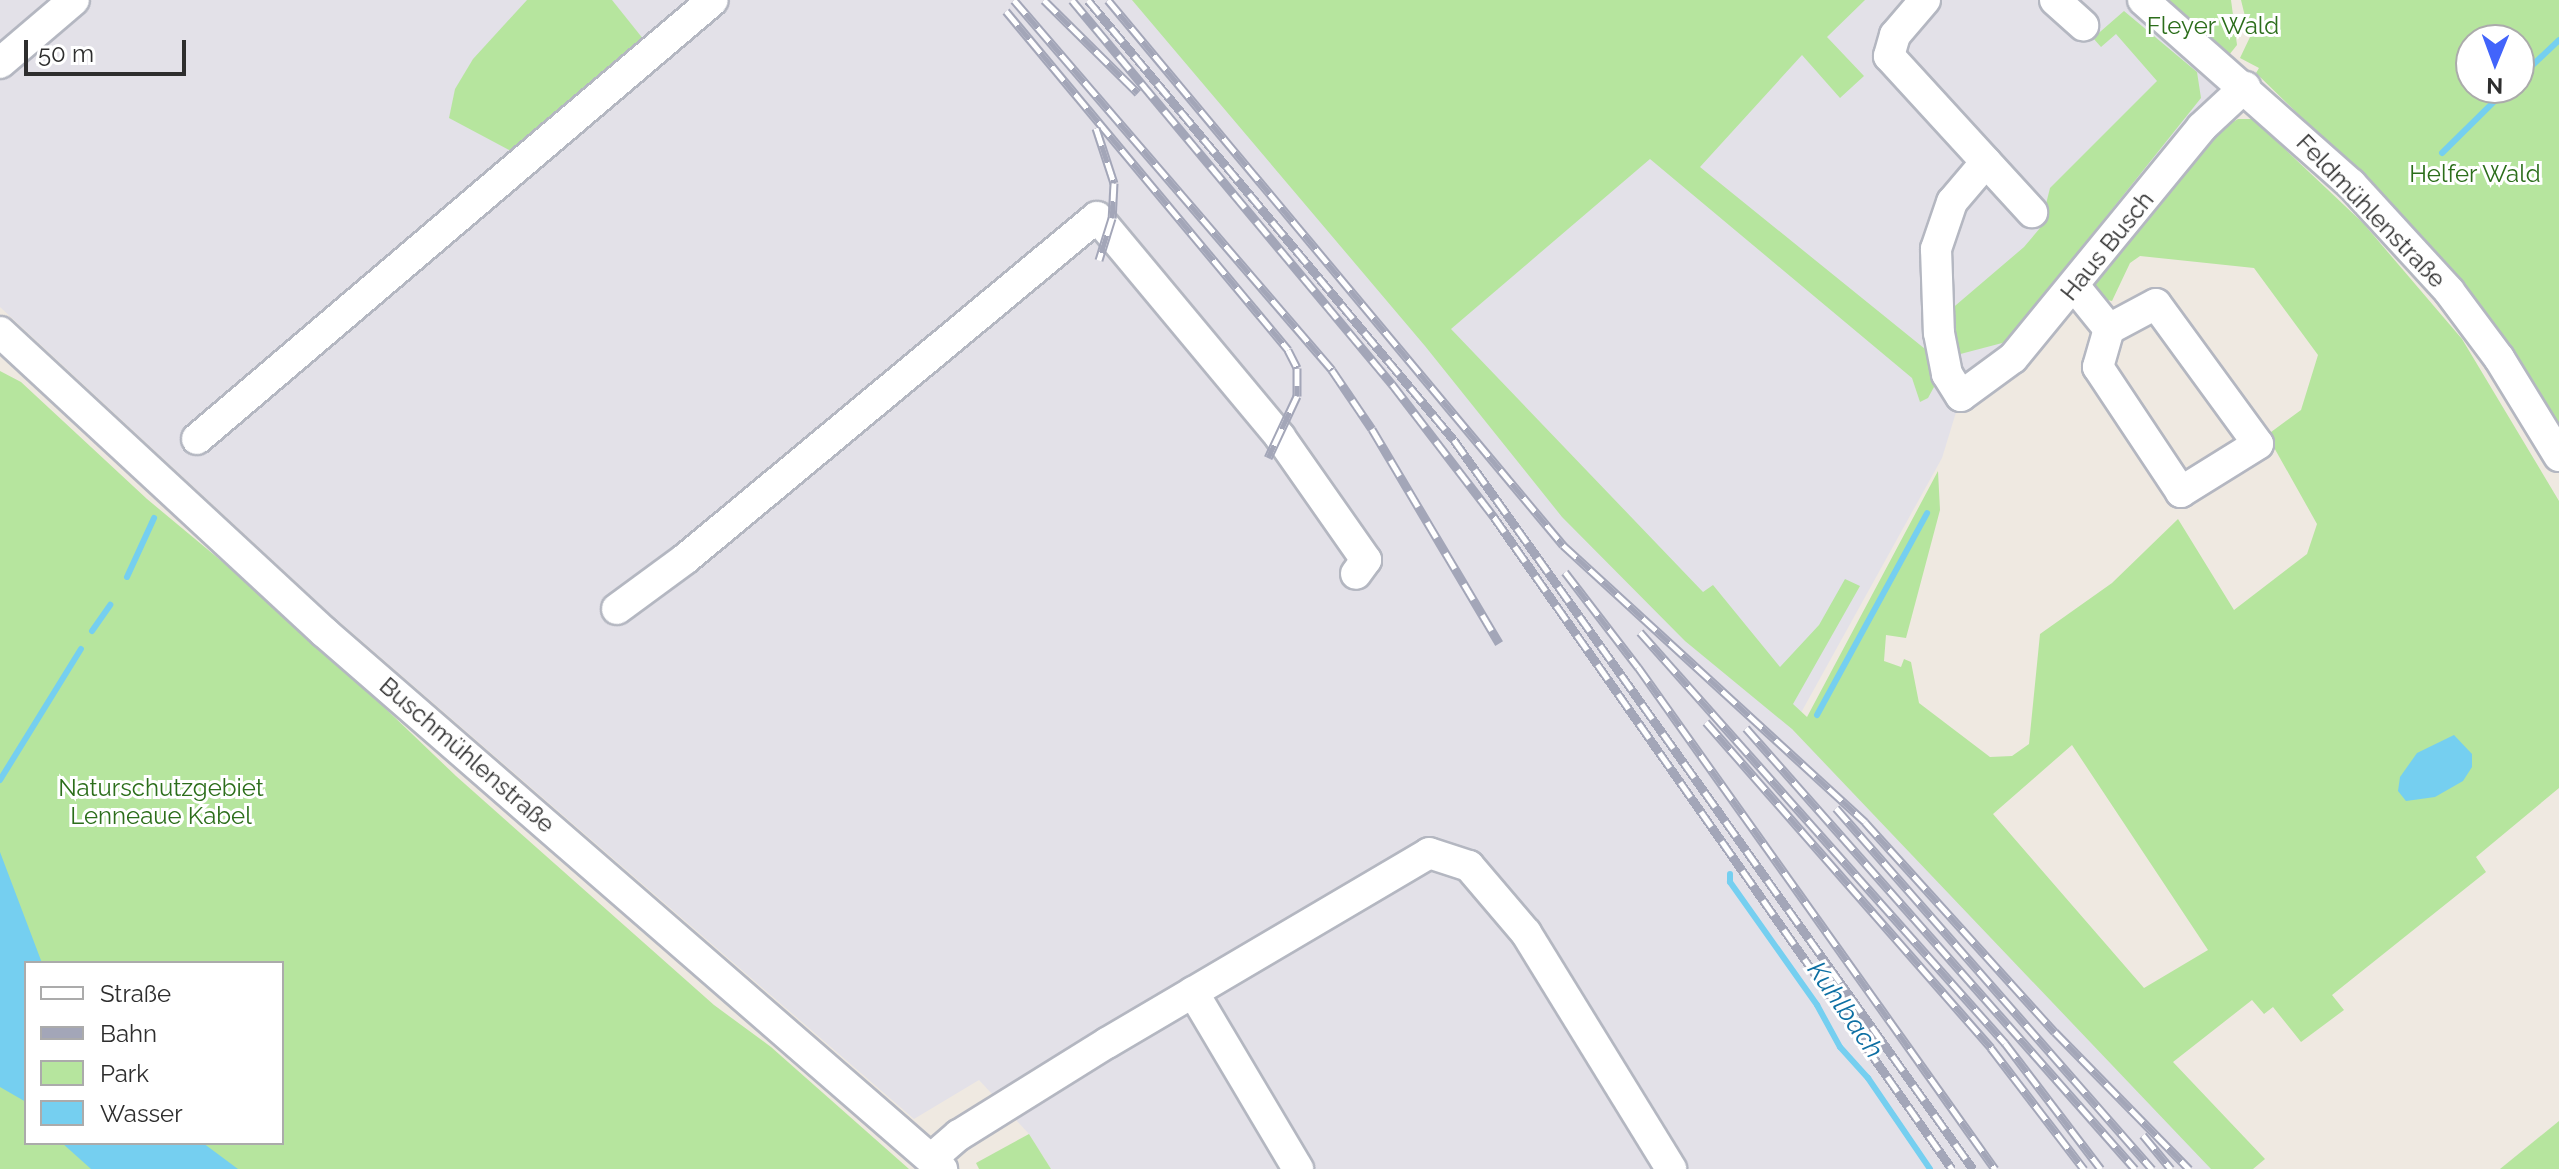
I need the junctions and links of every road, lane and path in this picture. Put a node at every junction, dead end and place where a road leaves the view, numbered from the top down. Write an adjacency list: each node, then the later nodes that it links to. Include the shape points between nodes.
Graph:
1 (74, 0): 7 (street)
2 (713, 0): 14 (street)
3 (1925, 0): 9 (street, via 1895,35 1889,56)
4 (2055, 0): 6 (street)
5 (2143, 0): 8 (street, Feldmühlenstraße)
6 (2083, 25)
7 (4, 50)
8 (2245, 87): 11 (street, Haus Busch, via 2202,127); 15 (street, Feldmühlenstraße, via 2351,184 2449,291 2499,358)
9 (1986, 162): 10 (street); 11 (street, Haus Busch, via 1952,202 1936,249 1939,333 1947,374 1961,396 2013,358)
10 (2032, 212)
11 (2075, 287): 12 (street)
12 (2109, 329): 12 (street, via 2098,367 2181,492 2258,444 2156,304)
13 (0, 332): 19 (street, Buschmühlenstraße, via 324,632)
14 (197, 439)
15 (2559, 456)
16 (1356, 574): 17 (street, via 1366,560 1280,437 1097,217 685,559)
17 (617, 609)
18 (1193, 992): 19 (street, via 959,1135); 20 (street); 21 (street, via 1429,853 1469,866 1526,933)
19 (936, 1164)
20 (1298, 1169)
21 (1671, 1169)

